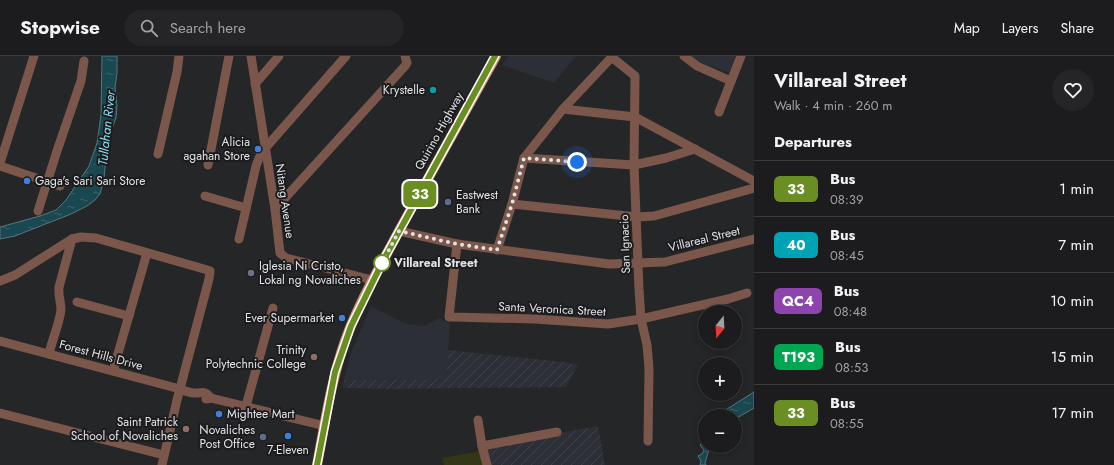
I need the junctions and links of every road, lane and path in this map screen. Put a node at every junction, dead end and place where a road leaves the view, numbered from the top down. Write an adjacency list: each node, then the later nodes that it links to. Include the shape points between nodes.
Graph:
1 (34, 56): 21 (street)
2 (179, 56): 19 (street)
3 (229, 56): 24 (street)
4 (251, 56): 13 (street, Nitang Avenue)
5 (279, 56): 13 (street)
6 (346, 56): 17 (street)
7 (496, 56): 35 (main road, Quirino Highway)
8 (684, 56): 12 (street, via 697,66)
9 (741, 56): 12 (street)
10 (406, 59): 32 (street)
11 (84, 61): 26 (street, via 81,81)
12 (731, 81): 15 (street)
13 (255, 84): 17 (street, Nitang Avenue)
14 (563, 109): 16 (street); 16 (street, San Ignacio, via 611,58 614,58 634,76); 20 (street)
15 (719, 112)
16 (635, 117): 18 (street); 22 (street, San Ignacio)
17 (265, 148): 31 (street, via 256,166); 32 (street, Nitang Avenue)
18 (695, 149): 22 (street); 25 (street)
19 (158, 154)
20 (524, 158): 22 (street); 30 (street)
21 (0, 163)
22 (634, 165): 34 (street, San Ignacio)
23 (0, 166): 26 (street)
24 (208, 166)
25 (754, 181)
26 (47, 182): 27 (street); 33 (street)
27 (60, 186)
28 (754, 188): 34 (street, via 654,216)
29 (205, 196): 31 (street)
30 (512, 204): 34 (street); 40 (street)
31 (246, 208): 37 (street)
32 (275, 209): 43 (street, Nitang Avenue, via 282,256)
33 (38, 211)
34 (637, 217): 42 (street, San Ignacio)
35 (399, 231): 39 (street, Villareal Street); 43 (main road, Quirino Highway)
36 (72, 239): 41 (street, via 81,236); 44 (street, via 15,275); 51 (street, via 59,287 60,315)
37 (239, 239)
38 (754, 240): 42 (street, Villareal Street, via 665,262)
39 (457, 244): 40 (street, Villareal Street); 49 (street, Santa Veronica Street, via 449,317 608,324)
40 (497, 250): 42 (street, Villareal Street, via 609,264)
41 (147, 253): 48 (street); 53 (street, via 210,272)
42 (638, 264): 49 (street, San Ignacio)
43 (372, 280): 57 (main road, Quirino Highway, via 345,340 335,372)
44 (0, 281)
45 (747, 294): 49 (street, Santa Veronica Street)
46 (77, 302): 48 (street)
47 (273, 308): 54 (street)
48 (129, 316): 52 (street)
49 (641, 319): 59 (street, San Ignacio, via 649,368)
50 (0, 341): 51 (street, Forest Hills Drive)
51 (48, 354): 52 (street, Forest Hills Drive)
52 (113, 371): 53 (street, Forest Hills Drive)
53 (180, 390): 54 (street, Forest Hills Drive, via 200,392 208,394 211,398); 61 (street)
54 (246, 406): 57 (street, Forest Hills Drive)
55 (0, 413): 61 (street)
56 (478, 420): 60 (street)
57 (324, 426): 63 (main road, Quirino Highway)
58 (557, 432): 60 (street)
59 (648, 441)
60 (482, 446): 64 (street)
61 (164, 455): 62 (street)
62 (162, 465)
63 (317, 465)
64 (486, 465)

